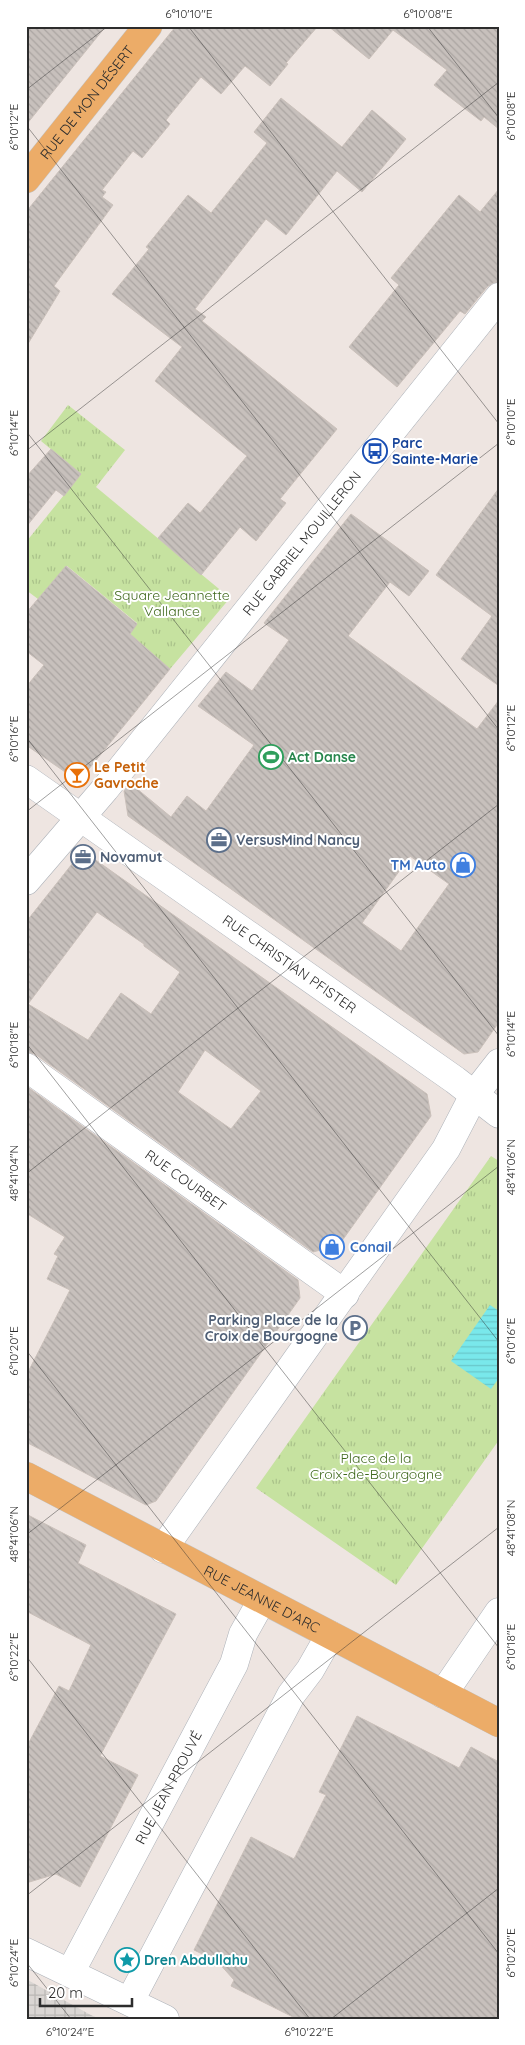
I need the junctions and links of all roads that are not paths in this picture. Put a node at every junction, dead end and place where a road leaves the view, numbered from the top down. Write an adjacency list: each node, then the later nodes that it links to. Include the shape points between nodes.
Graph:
1 (148, 26): 2 (main road, RUE DE MON DÉSERT)
2 (26, 179)
3 (499, 297): 5 (street, RUE GABRIEL MOUILLERON)
4 (26, 779): 5 (street, RUE CHRISTIAN PFISTER)
5 (81, 817): 6 (street, RUE GABRIEL MOUILLERON); 9 (street, RUE CHRISTIAN PFISTER)
6 (26, 881)
7 (499, 1063): 9 (street)
8 (26, 1068): 11 (street, RUE COURBET)
9 (474, 1096): 10 (street, RUE CHRISTIAN PFISTER); 11 (street, via 446,1149)
10 (499, 1114)
11 (345, 1294): 13 (street)
12 (26, 1476): 13 (main road, RUE JEANNE D'ARC)
13 (163, 1549): 14 (main road, RUE JEANNE D'ARC)
14 (262, 1600): 16 (main road, RUE JEANNE D'ARC); 20 (street, RUE JEAN PROUVÉ, via 243,1634 234,1664)
15 (499, 1612): 17 (street)
16 (330, 1635): 17 (main road, RUE JEANNE D'ARC); 21 (street, via 291,1695)
17 (443, 1694): 18 (main road, RUE JEANNE D'ARC)
18 (499, 1723)
19 (26, 1952): 20 (street)
20 (70, 1973): 21 (street)
21 (130, 2002): 22 (street)
22 (165, 2019)

